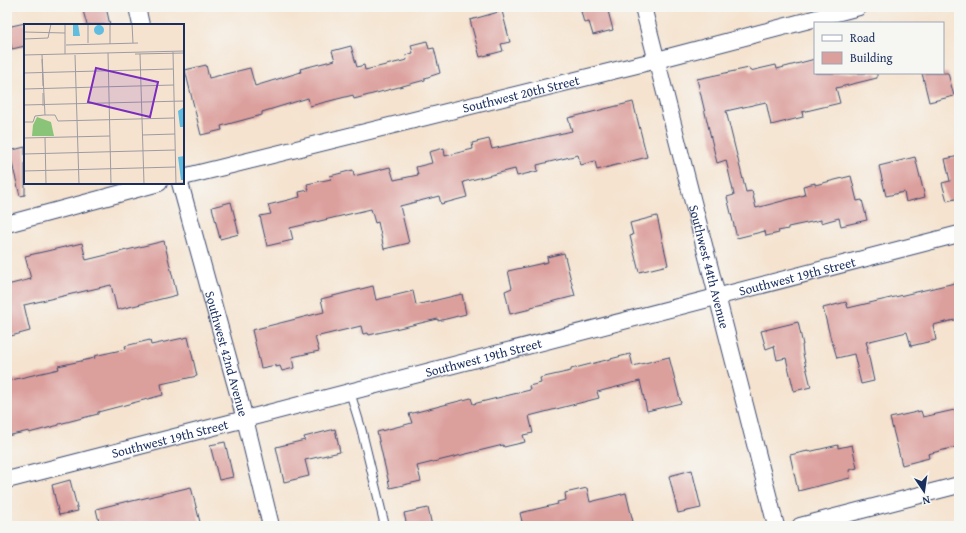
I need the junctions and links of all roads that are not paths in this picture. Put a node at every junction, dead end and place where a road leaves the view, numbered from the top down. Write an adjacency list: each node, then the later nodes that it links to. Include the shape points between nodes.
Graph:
1 (137, 7): 4 (street)
2 (643, 7): 5 (street, Southwest 44th Avenue)
3 (858, 7): 5 (street, Southwest 20th Street)
4 (141, 24)
5 (657, 60): 6 (street, Southwest 20th Street); 11 (street, Southwest 44th Avenue)
6 (184, 177)
7 (155, 184): 9 (street)
8 (180, 184): 13 (street, Southwest 42nd Avenue)
9 (7, 224)
10 (959, 234): 11 (street, Southwest 19th Street)
11 (718, 297): 12 (street, Southwest 19th Street); 18 (street, Southwest 44th Avenue)
12 (350, 392): 13 (street, Southwest 19th Street); 17 (lane)
13 (245, 419): 14 (street, Southwest 19th Street); 16 (street, Southwest 42nd Avenue)
14 (7, 480)
15 (959, 485): 19 (street)
16 (271, 526)
17 (385, 526)
18 (776, 526)
19 (800, 526)

